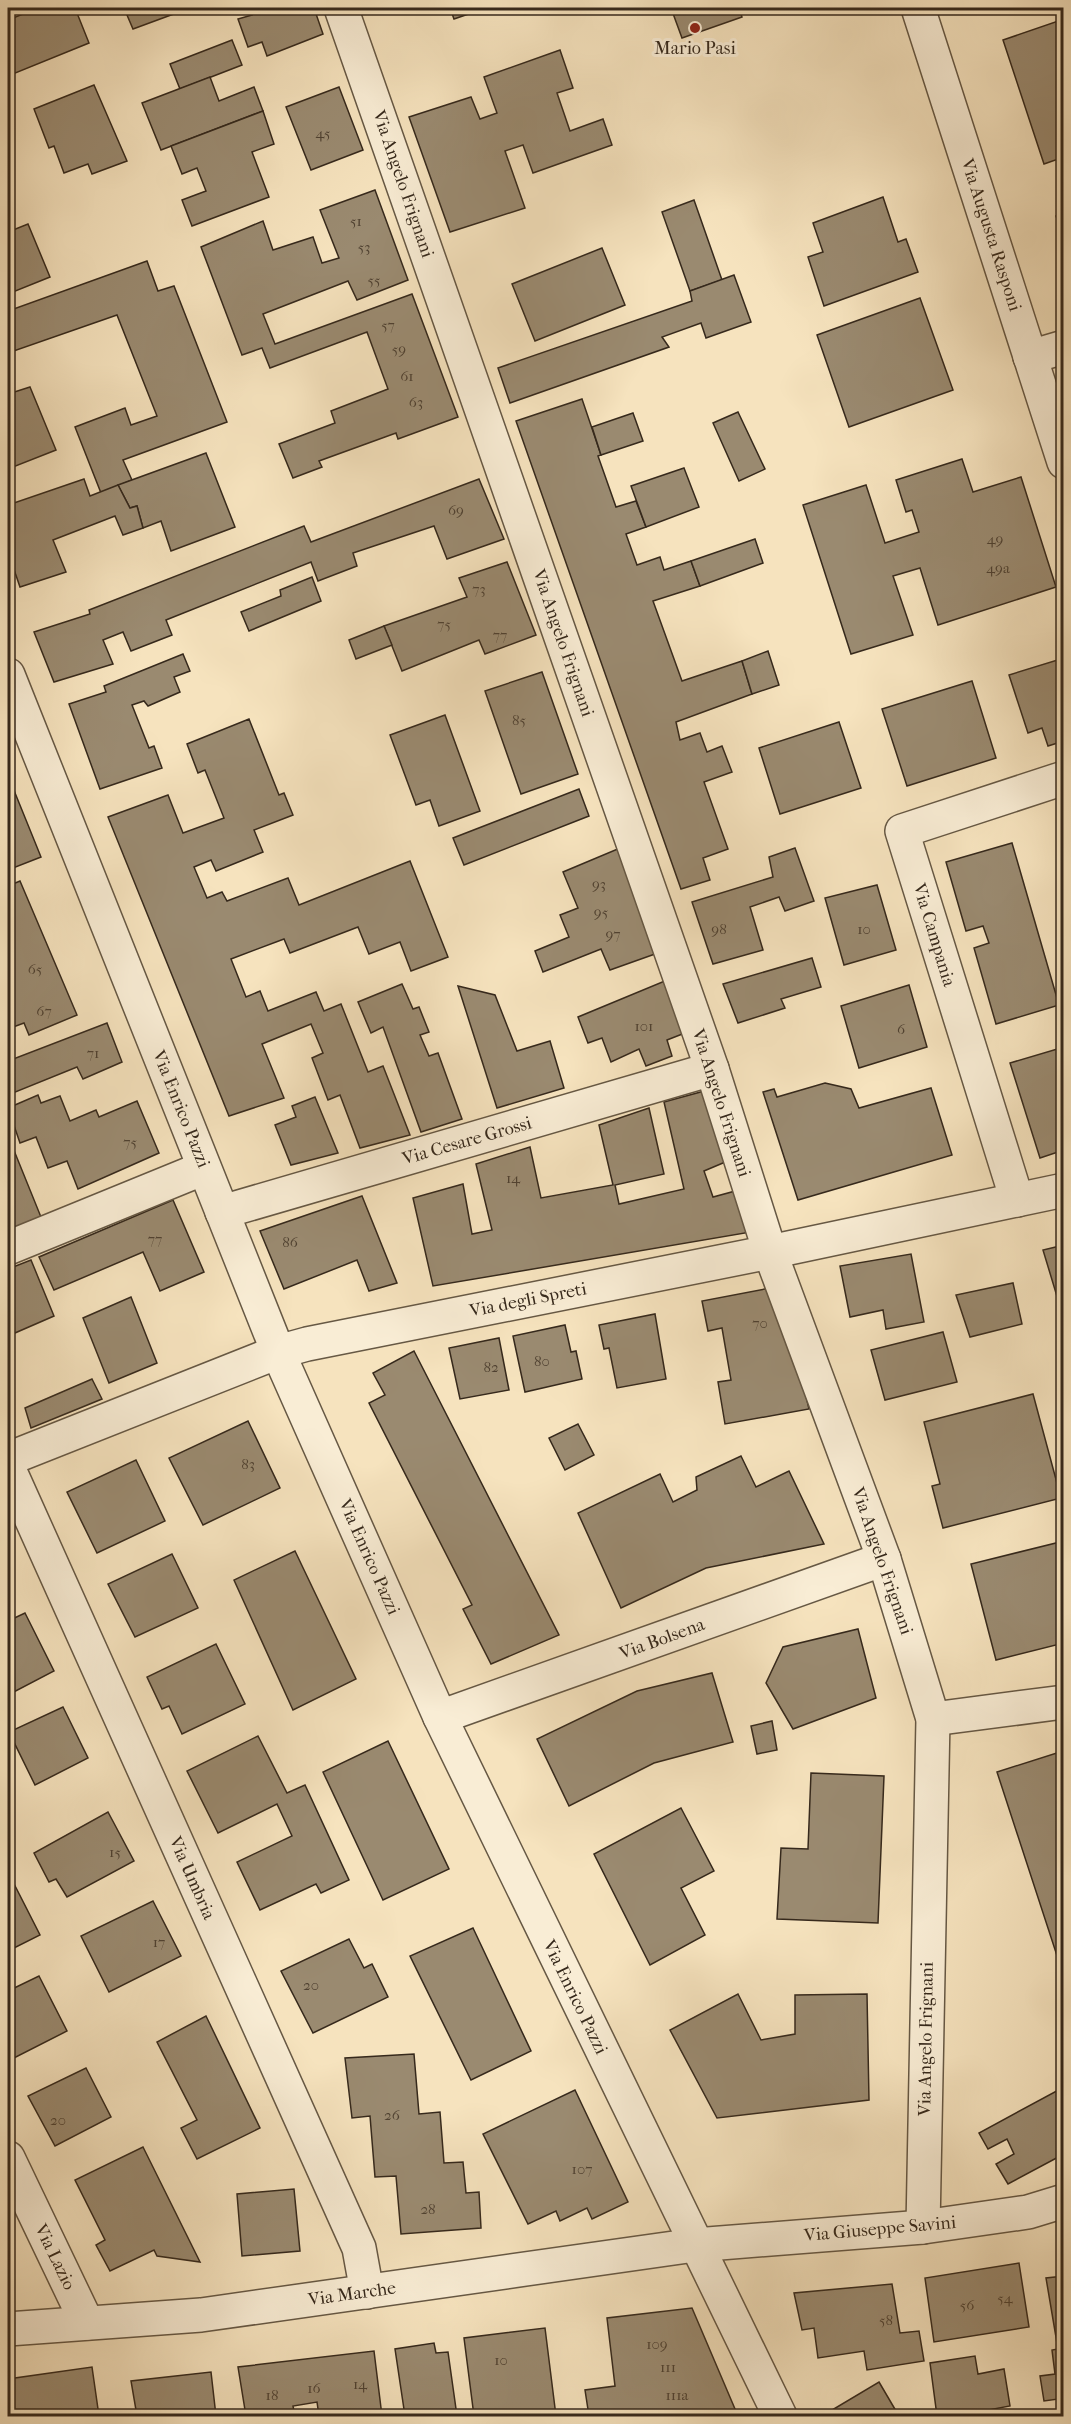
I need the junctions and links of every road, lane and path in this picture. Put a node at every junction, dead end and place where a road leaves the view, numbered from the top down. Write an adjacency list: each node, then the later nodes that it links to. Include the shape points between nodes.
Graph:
1 (341, 8): 8 (street, Via Angelo Frignani)
2 (918, 8): 4 (street, Via Augusta Rasponi)
3 (1064, 346): 4 (street)
4 (1030, 357): 5 (street, Via Augusta Rasponi)
5 (1064, 462)
6 (8, 675): 9 (street, Via Enrico Pazzi)
7 (1064, 778): 11 (street, Via Campania, via 902,831)
8 (712, 1070): 12 (street, Via Cesare Grossi); 14 (street, Via Angelo Frignani)
9 (204, 1168): 12 (street, Via Enrico Pazzi); 13 (street)
10 (1064, 1190): 11 (street, Via degli Spreti)
11 (1017, 1200): 14 (street, Via degli Spreti)
12 (222, 1212): 15 (street, Via Enrico Pazzi)
13 (8, 1248)
14 (770, 1252): 15 (street, Via degli Spreti); 18 (street, Via Angelo Frignani)
15 (278, 1352): 16 (street, Via degli Spreti); 20 (street, Via Enrico Pazzi)
16 (8, 1459)
17 (8, 1467): 26 (street, Via Umbria, via 359,2248)
18 (884, 1559): 20 (street, Via Bolsena); 21 (street, Via Angelo Frignani)
19 (1064, 1702): 21 (street)
20 (440, 1718): 25 (street, Via Enrico Pazzi)
21 (933, 1719): 24 (street, Via Angelo Frignani)
22 (8, 2158): 27 (street, Via Lazio)
23 (1064, 2201): 24 (street, Via Giuseppe Savini, via 1028,2212)
24 (923, 2227): 25 (street, Via Giuseppe Savini)
25 (695, 2244): 26 (street, Via Marche); 29 (street, Via Enrico Pazzi)
26 (367, 2292): 27 (street, Via Marche, via 201,2315)
27 (87, 2323): 28 (street, Via Marche)
28 (8, 2329)
29 (780, 2416)

